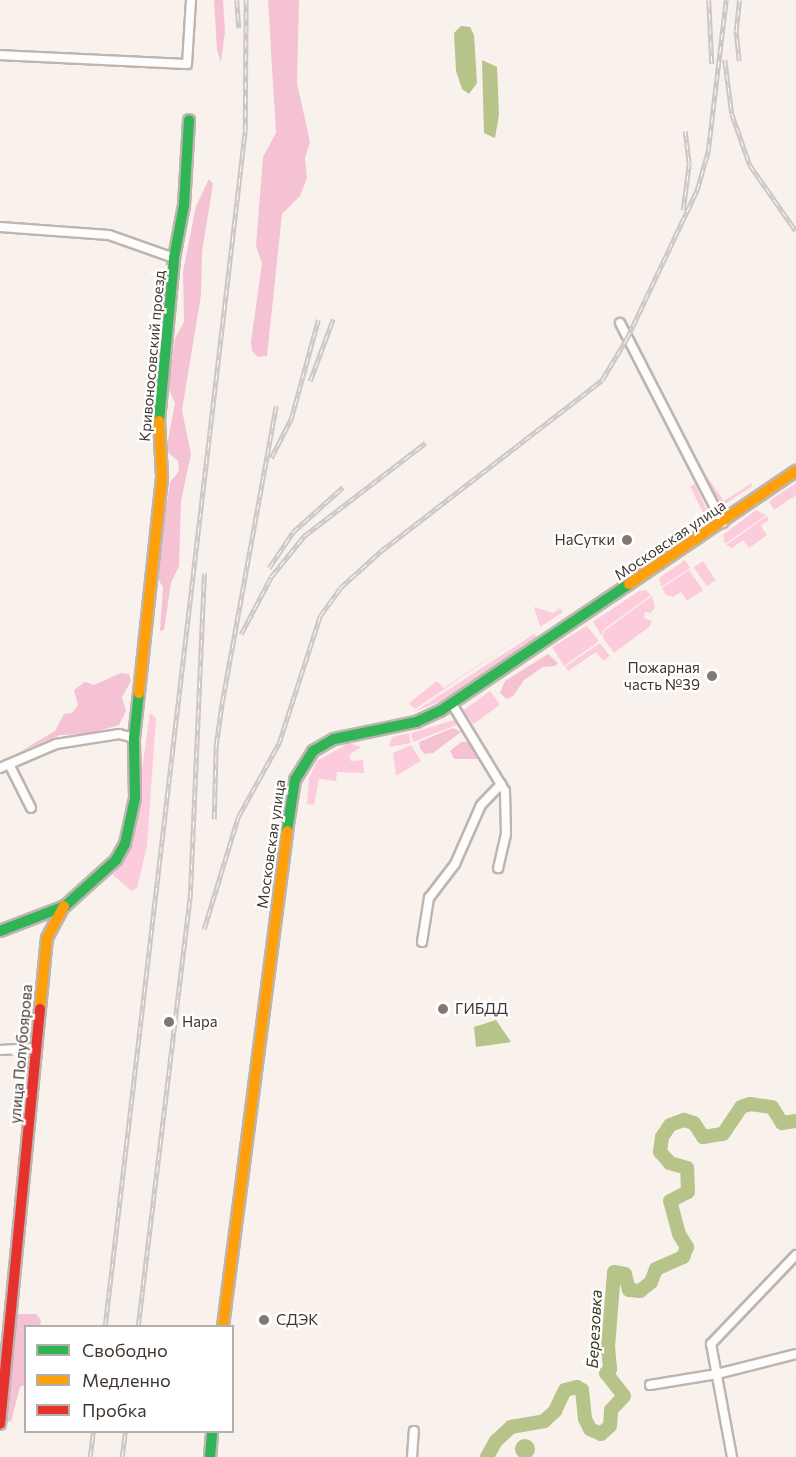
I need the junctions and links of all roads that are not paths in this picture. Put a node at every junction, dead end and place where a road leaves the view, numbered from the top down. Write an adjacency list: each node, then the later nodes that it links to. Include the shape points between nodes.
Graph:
1 (191, 0): 2 (street, via 187,64)
2 (0, 55)
3 (189, 120): 5 (street, Кривоносовский проезд, via 184,205)
4 (0, 227): 5 (street, via 109,235)
5 (174, 258): 10 (street, Кривоносовский проезд, via 159,417 162,476)
6 (620, 323): 8 (street)
7 (796, 471): 8 (street, Московская улица)
8 (723, 523): 9 (street, Московская улица)
9 (452, 704): 13 (street); 22 (street, Московская улица, via 416,722 327,742 309,755 296,775 241,1163)
10 (134, 738): 11 (street, via 119,734 56,744); 16 (street, Кривоносовский проезд, via 135,798 125,844 116,861)
11 (9, 764): 12 (street); 14 (street)
12 (0, 768)
13 (501, 784): 15 (street, via 506,791 506,834); 18 (street, via 482,805 455,864 429,898)
14 (31, 807)
15 (498, 868)
16 (65, 906): 17 (street); 19 (street, улица Полубоярова, via 47,938)
17 (0, 931)
18 (422, 942)
19 (36, 1048): 20 (street); 26 (street, улица Полубоярова)
20 (0, 1050)
21 (796, 1255): 24 (street, via 711,1344)
22 (223, 1325)
23 (796, 1354): 24 (street)
24 (717, 1374): 25 (street); 31 (street)
25 (650, 1385)
26 (0, 1424)
27 (414, 1431): 30 (street)
28 (212, 1433): 29 (street)
29 (210, 1457)
30 (412, 1457)
31 (732, 1457)

